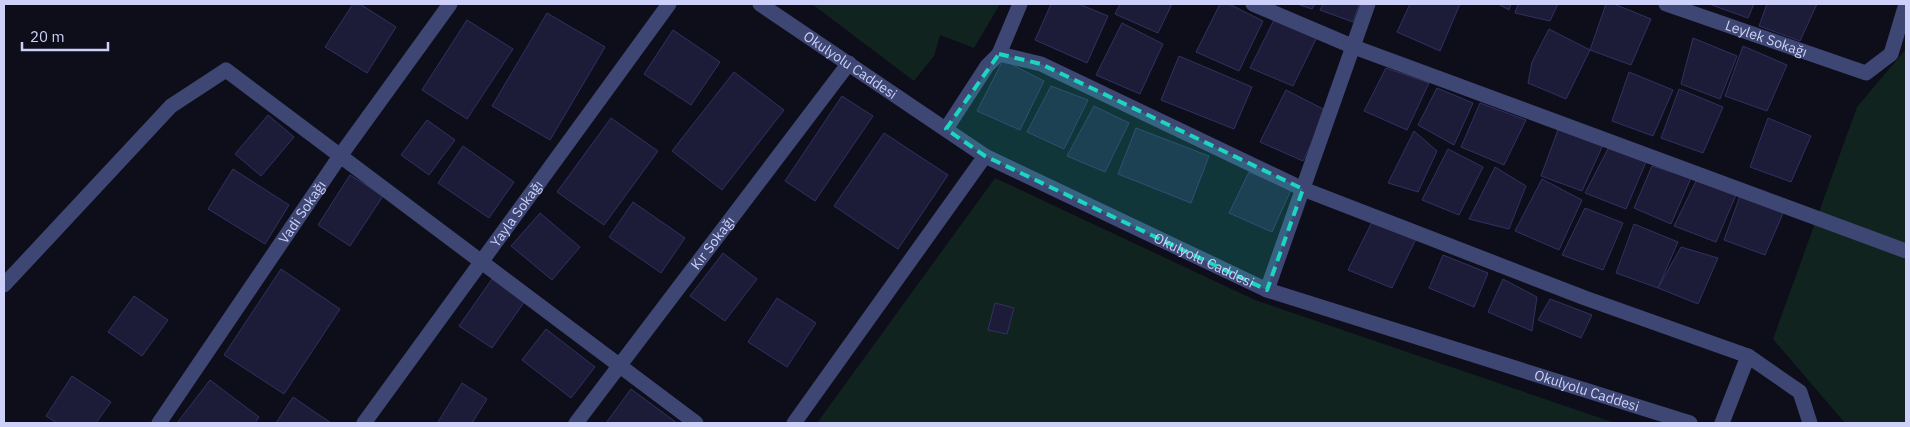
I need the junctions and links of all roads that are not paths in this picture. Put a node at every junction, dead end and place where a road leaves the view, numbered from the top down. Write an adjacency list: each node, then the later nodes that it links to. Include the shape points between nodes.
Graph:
1 (450, 4): 13 (street, Vadi Sokağı)
2 (669, 4): 17 (street, Yayla Sokağı)
3 (760, 4): 11 (street, Okulyolu Caddesi)
4 (1020, 4): 10 (street)
5 (1253, 4): 9 (street)
6 (1368, 4): 9 (street)
7 (1666, 4): 8 (street, Leylek Sokağı, via 1866,73 1891,54)
8 (1906, 4)
9 (1354, 47): 15 (street); 16 (street)
10 (999, 54): 12 (street, via 987,66); 15 (street, via 1041,64)
11 (849, 63): 12 (street, Okulyolu Caddesi); 21 (street, Kır Sokağı)
12 (946, 129): 14 (street, Okulyolu Caddesi)
13 (340, 156): 17 (street); 18 (street, via 226,70 171,106); 22 (street, Vadi Sokağı)
14 (985, 156): 19 (street, Okulyolu Caddesi); 26 (street)
15 (1303, 189): 19 (street); 20 (street, via 1585,298)
16 (1906, 251)
17 (480, 261): 21 (street); 23 (street, Yayla Sokağı)
18 (4, 285)
19 (1267, 290): 27 (street, Okulyolu Caddesi)
20 (1748, 356): 28 (street); 29 (street, via 1800,392)
21 (620, 366): 24 (street, Kır Sokağı); 25 (street)
22 (159, 423)
23 (364, 423)
24 (576, 423)
25 (696, 423)
26 (794, 423)
27 (1690, 423)
28 (1722, 423)
29 (1810, 423)

